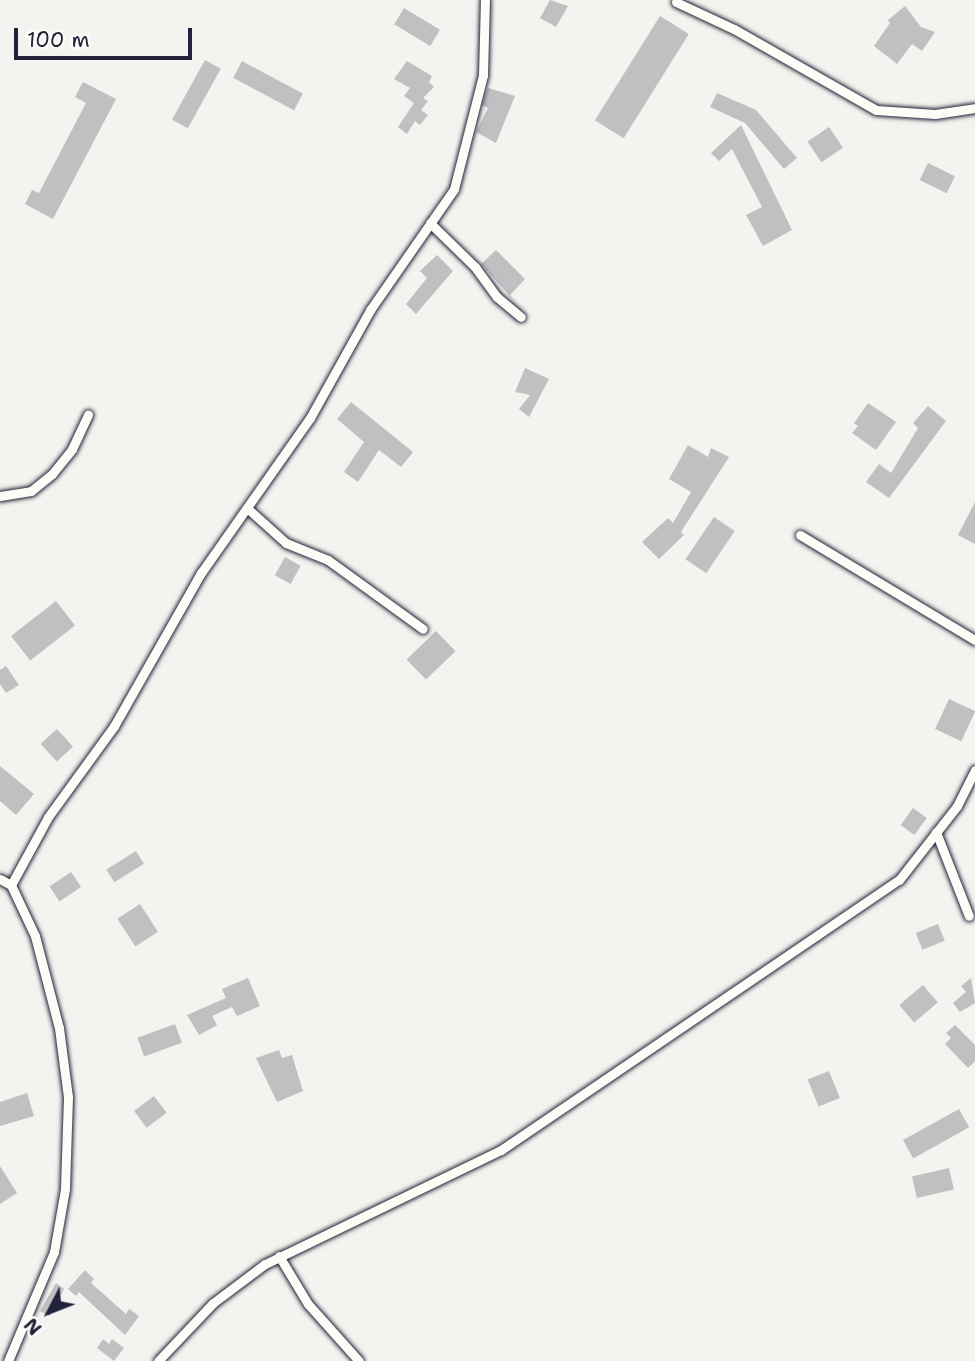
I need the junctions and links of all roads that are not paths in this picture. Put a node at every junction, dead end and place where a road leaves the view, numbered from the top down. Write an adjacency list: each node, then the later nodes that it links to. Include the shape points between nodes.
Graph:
1 (485, 0): 4 (street, via 483,75 468,140 454,189)
2 (676, 2): 3 (street, via 734,29 876,110 935,114)
3 (975, 108)
4 (431, 224): 5 (street); 8 (street, via 382,291 310,418)
5 (521, 317)
6 (88, 414): 7 (street, via 72,449 52,474 31,491)
7 (0, 496)
8 (247, 508): 10 (street, via 286,543 328,560); 15 (street, via 201,573 114,726 48,817)
9 (800, 535): 11 (street)
10 (423, 629)
11 (975, 640)
12 (975, 770): 13 (street, via 957,806)
13 (936, 832): 16 (street); 17 (street, via 899,880 501,1150)
14 (0, 879): 15 (street)
15 (11, 885): 18 (street, via 35,936 59,1028 68,1097 65,1189 54,1252)
16 (969, 916)
17 (279, 1256): 19 (street, via 213,1303); 20 (street, via 309,1304)
18 (8, 1361)
19 (158, 1361)
20 (359, 1361)

